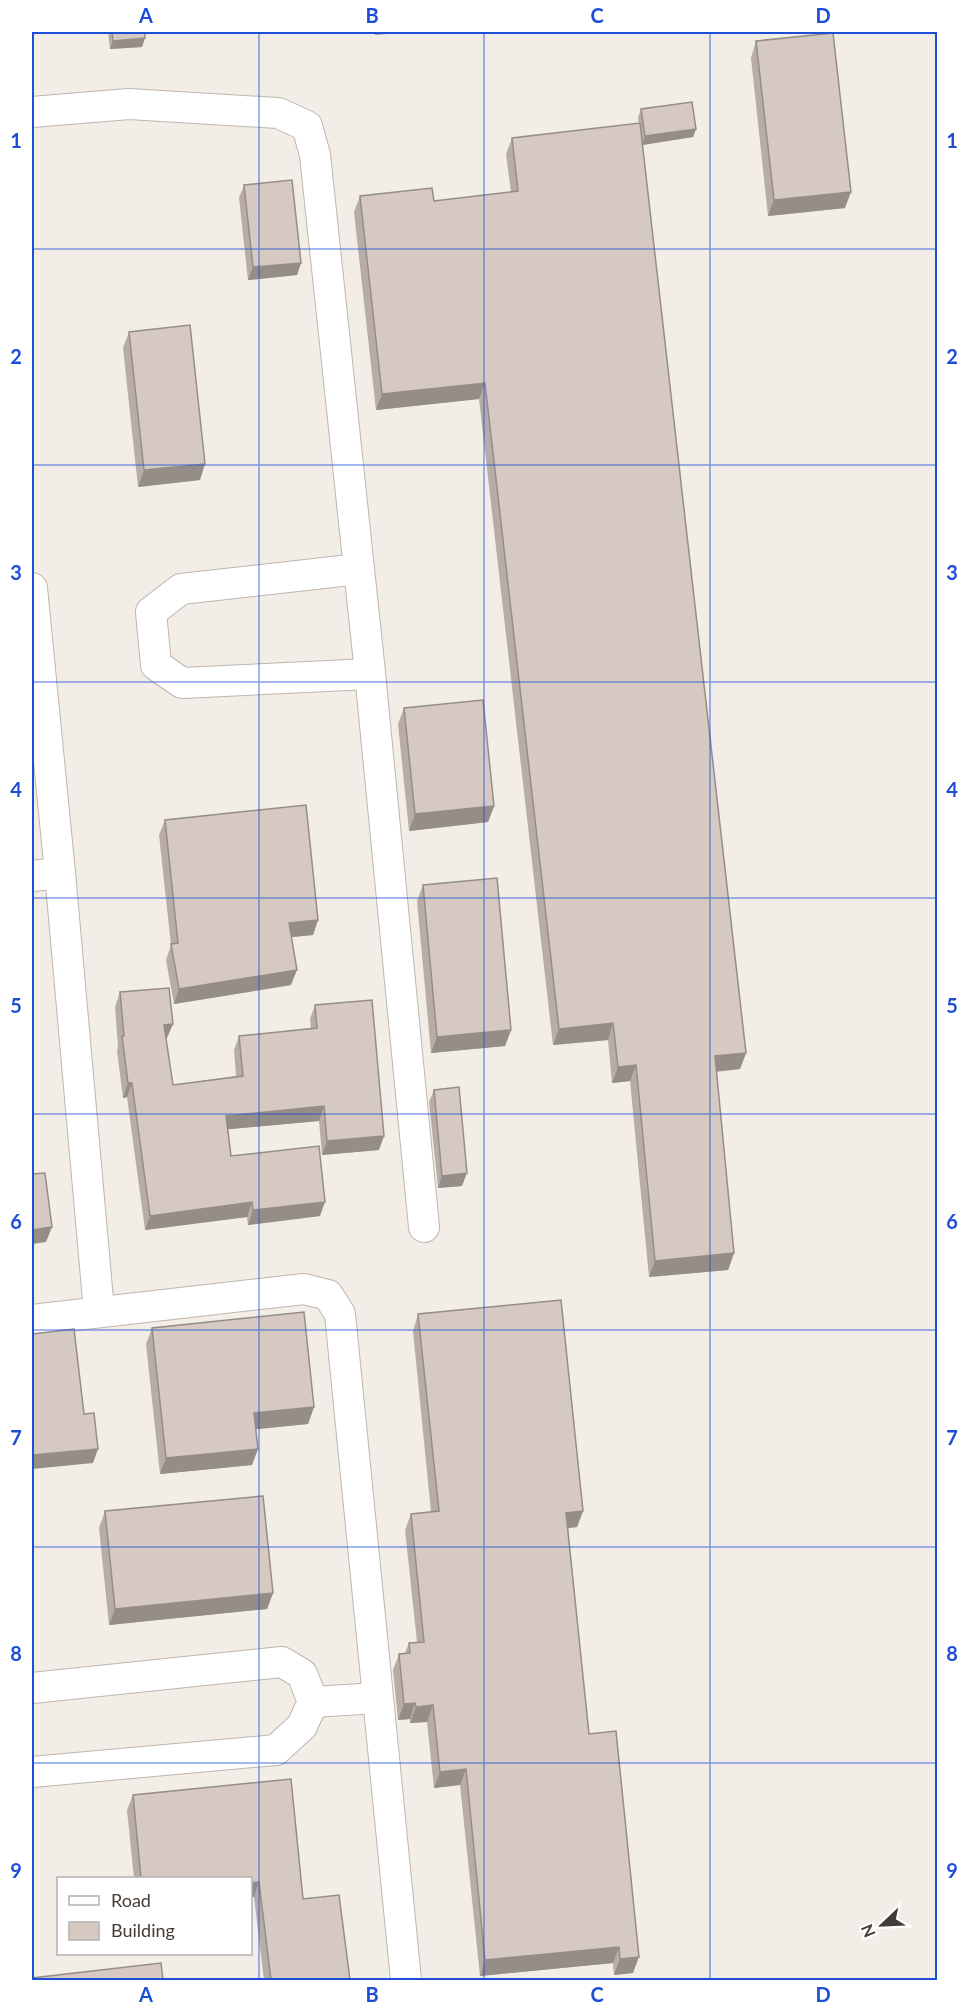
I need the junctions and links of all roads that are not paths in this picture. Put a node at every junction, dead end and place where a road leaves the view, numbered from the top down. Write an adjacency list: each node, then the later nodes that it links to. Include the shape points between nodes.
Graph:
1 (32, 112): 2 (lane, via 129,104 278,113 308,126 315,155)
2 (359, 569): 4 (lane); 4 (lane, via 181,589 151,612 156,665 182,683)
3 (32, 588): 5 (lane)
4 (370, 674): 6 (lane)
5 (46, 875): 7 (lane)
6 (424, 1227)
7 (99, 1311): 8 (lane); 10 (lane, via 304,1289 328,1295 340,1314)
8 (32, 1320)
9 (32, 1688): 11 (lane, via 282,1662 302,1674)
10 (377, 1698): 11 (lane); 13 (lane)
11 (313, 1702): 12 (lane, via 302,1726 276,1750)
12 (32, 1772)
13 (406, 1980)

